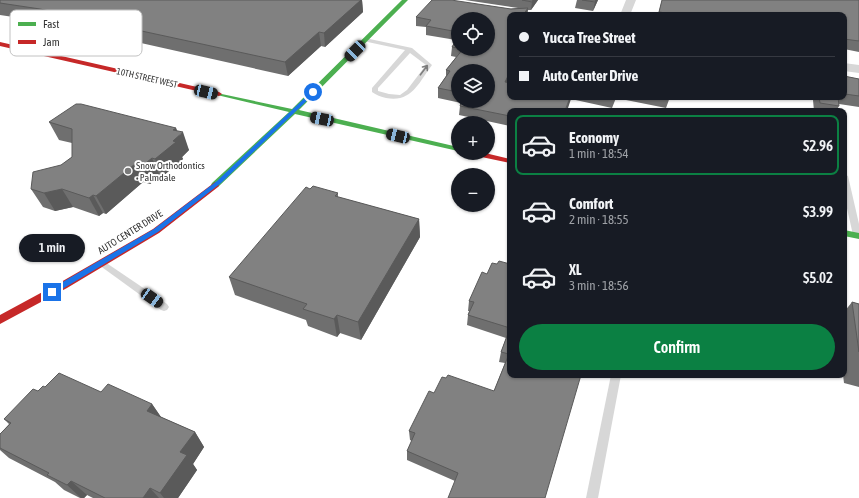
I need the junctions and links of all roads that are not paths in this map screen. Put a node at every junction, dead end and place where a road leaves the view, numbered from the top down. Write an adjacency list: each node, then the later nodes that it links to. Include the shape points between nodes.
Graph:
1 (405, 0): 4 (main road, AUTO CENTER DRIVE)
2 (631, 0): 3 (street)
3 (626, 12)
4 (365, 40): 7 (lane); 11 (main road, AUTO CENTER DRIVE)
5 (0, 44): 6 (main road, 10TH STREET WEST)
6 (10, 46)
7 (410, 49): 7 (lane, one-way to 7, via 375,88 375,92 396,97 405,95 429,65)
8 (52, 56): 11 (main road, 10TH STREET WEST)
9 (847, 67): 10 (street)
10 (859, 69)
11 (293, 112): 12 (main road, 10TH STREET WEST); 18 (main road, AUTO CENTER DRIVE, via 219,182 156,231)
12 (451, 147)
13 (495, 158): 14 (main road)
14 (507, 160)
15 (847, 189): 17 (lane)
16 (847, 234): 17 (main road)
17 (858, 236)
18 (102, 263): 19 (lane); 20 (main road, AUTO CENTER DRIVE)
19 (164, 307)
20 (0, 320)
21 (615, 378): 22 (lane)
22 (592, 498)

